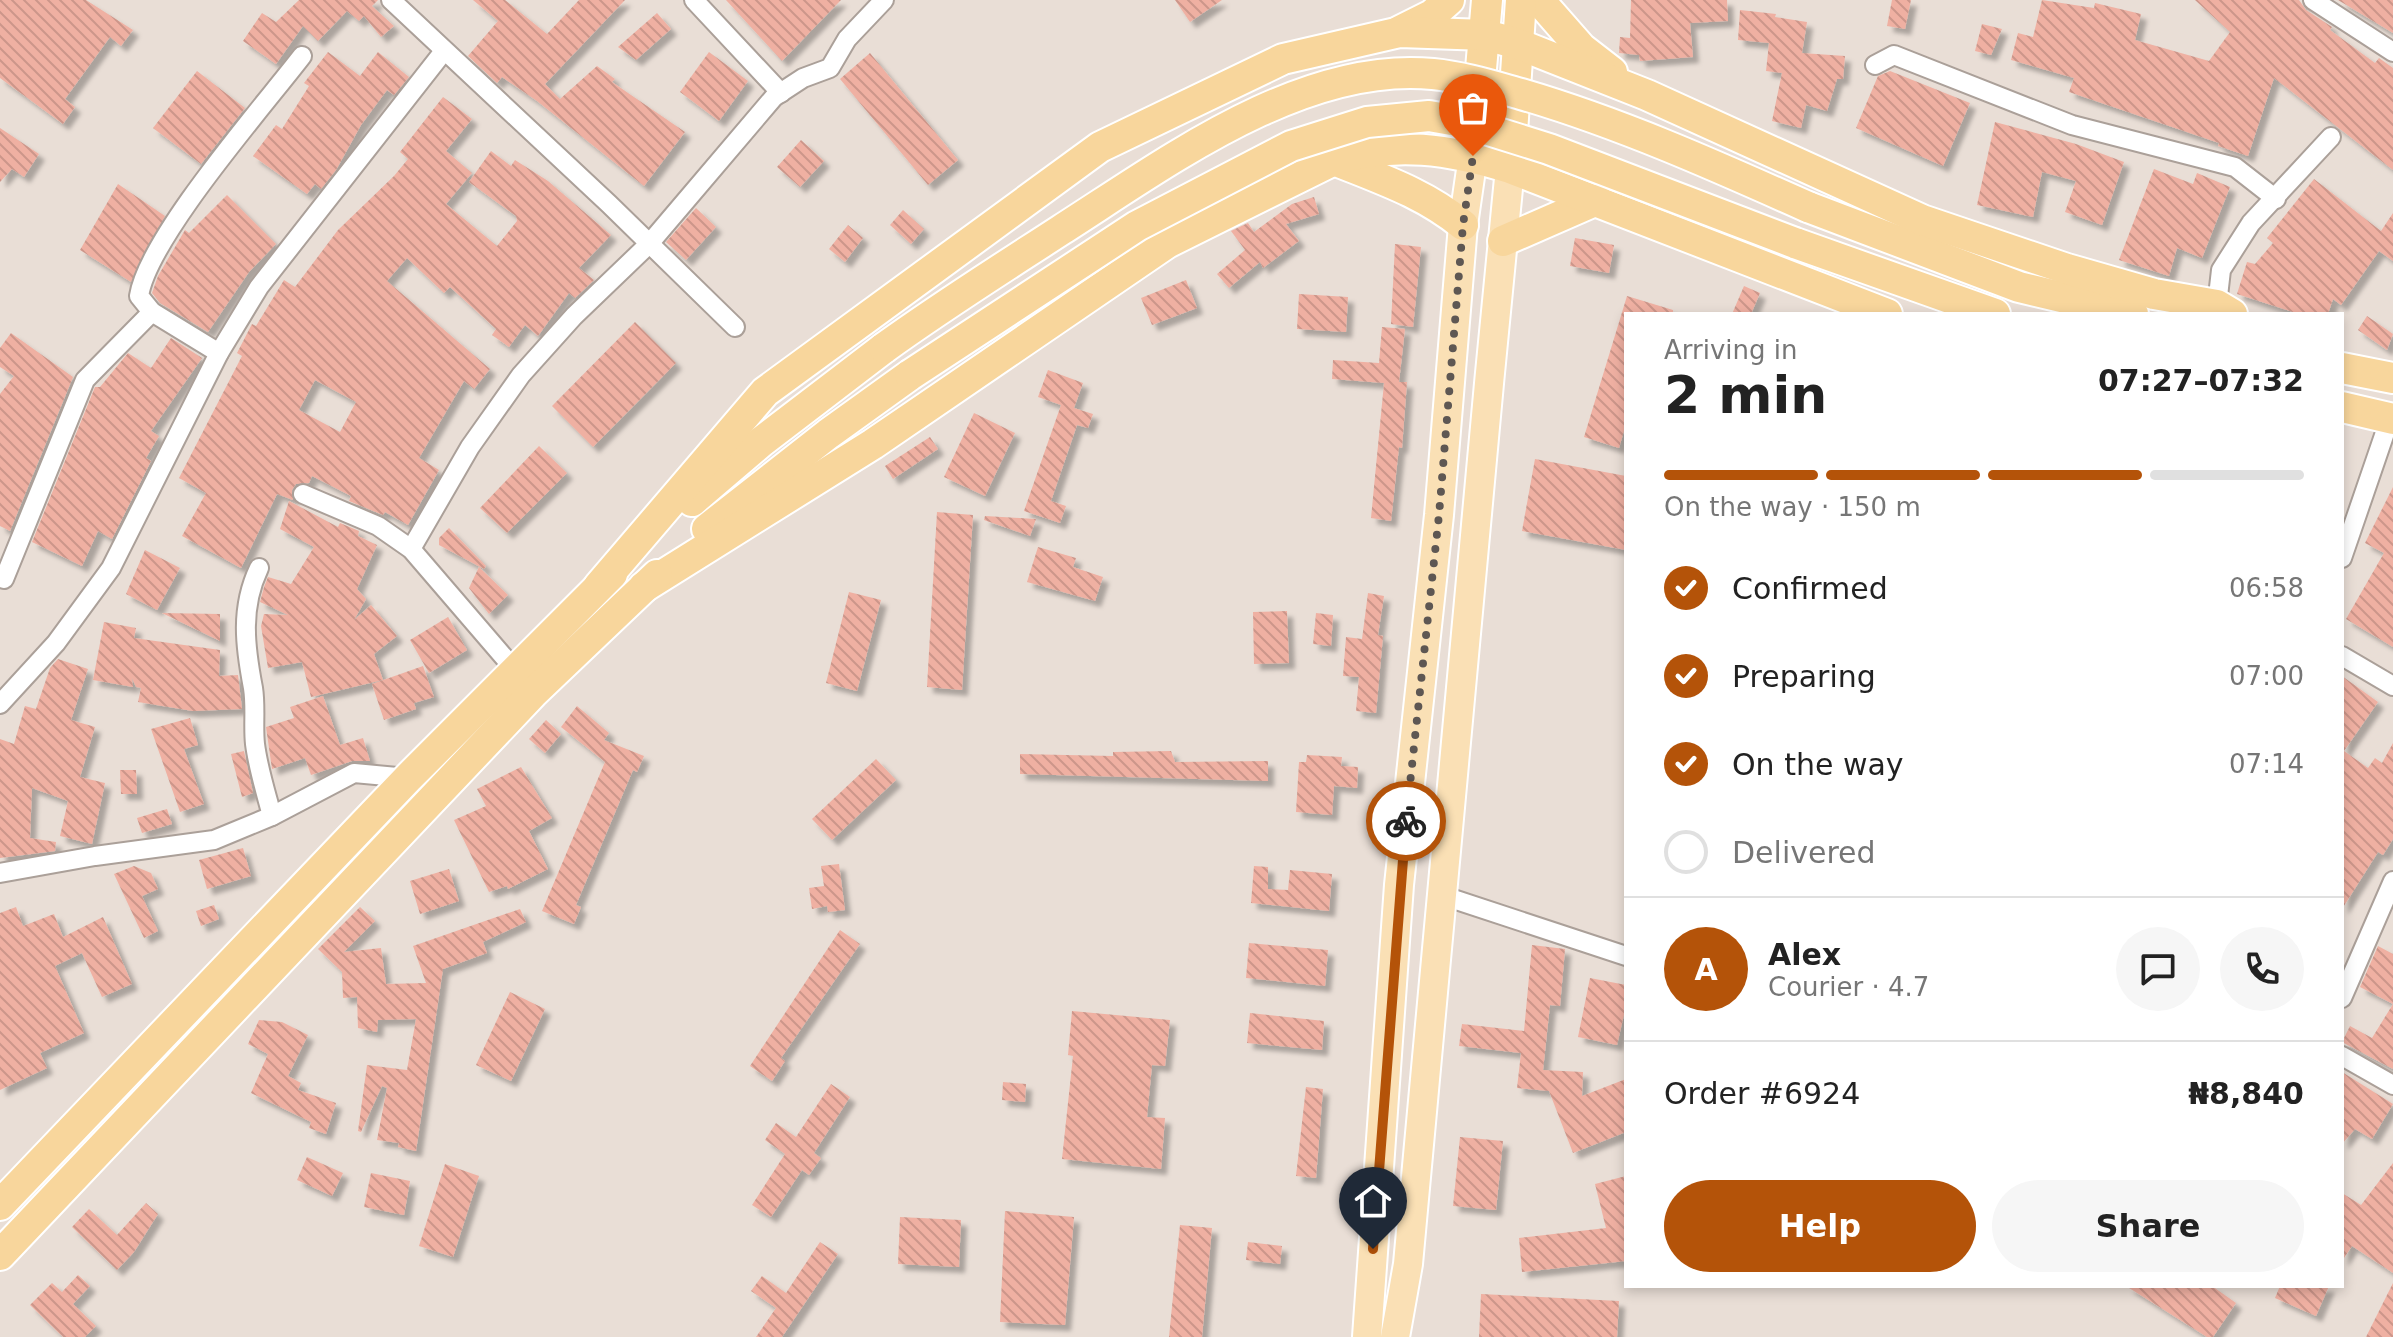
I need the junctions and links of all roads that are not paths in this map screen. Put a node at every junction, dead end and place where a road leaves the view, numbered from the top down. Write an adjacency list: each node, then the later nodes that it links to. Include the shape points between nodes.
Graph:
1 (391, 0): 12 (street)
2 (694, 0): 16 (street)
3 (884, 0): 16 (street, via 847,39 830,68)
4 (1449, 0): 9 (highway)
5 (1487, 0): 10 (highway)
6 (1521, 0): 11 (highway)
7 (1539, 0): 17 (highway, via 1581,48)
8 (2313, 0): 13 (street)
9 (1400, 32): 10 (highway); 43 (highway, via 1283,59 1100,147 765,392)
10 (1486, 35): 11 (highway); 19 (highway)
11 (1518, 44): 17 (highway); 21 (highway)
12 (444, 51): 26 (street); 33 (street, via 293,240)
13 (2393, 52)
14 (302, 56): 28 (street, via 177,218 142,279 139,296)
15 (1875, 65): 22 (street, via 1894,55 2072,125 2235,167)
16 (781, 93): 26 (street)
17 (1647, 95): 27 (highway, via 1922,220 2096,278)
18 (2331, 137): 22 (street)
19 (1473, 156): 20 (highway, via 1418,147 1363,151); 21 (highway); 24 (main road)
20 (1334, 160): 24 (highway, via 1436,203); 44 (highway, via 1167,243 873,444)
21 (1510, 168): 23 (highway); 25 (main road)
22 (2276, 199): 27 (street, via 2251,223 2221,270)
23 (1597, 200): 25 (highway); 29 (highway)
24 (1463, 225): 60 (main road, via 1439,515 1399,885)
25 (1503, 241): 53 (main road)
26 (649, 244): 32 (street); 39 (street, via 521,375 470,447)
27 (2224, 310)
28 (152, 312): 33 (street); 42 (street, via 85,380)
29 (1882, 312)
30 (1989, 312): 44 (highway, bridge, via 1463,122 1429,116 1367,122 1291,146 1137,226 910,375 730,509)
31 (2125, 312): 43 (highway, bridge, via 2019,287 1562,106 1431,73 1363,75 1259,110 1130,185 884,348 761,442)
32 (735, 327)
33 (219, 353): 48 (street, via 111,568 56,643)
34 (2344, 368): 35 (highway)
35 (2393, 378)
36 (2344, 407): 37 (highway)
37 (2391, 419): 40 (street)
38 (303, 494): 39 (street, via 378,526)
39 (411, 549): 46 (street)
40 (2344, 552)
41 (259, 568): 50 (street, via 245,614 247,668 255,745)
42 (4, 579)
43 (599, 586): 46 (highway)
44 (644, 587): 59 (highway, via 533,693)
45 (2344, 657): 47 (street)
46 (515, 670): 49 (highway)
47 (2393, 686)
48 (0, 704)
49 (408, 778): 50 (street, via 354,773); 58 (highway)
50 (272, 816): 51 (street, via 214,840)
51 (0, 873)
52 (2393, 881): 55 (street)
53 (1441, 895): 54 (street); 61 (main road, via 1408,1264)
54 (1624, 955)
55 (2344, 993)
56 (2344, 1057): 57 (street)
57 (2393, 1085)
58 (0, 1205)
59 (0, 1255)
60 (1367, 1337)
61 (1395, 1337)

